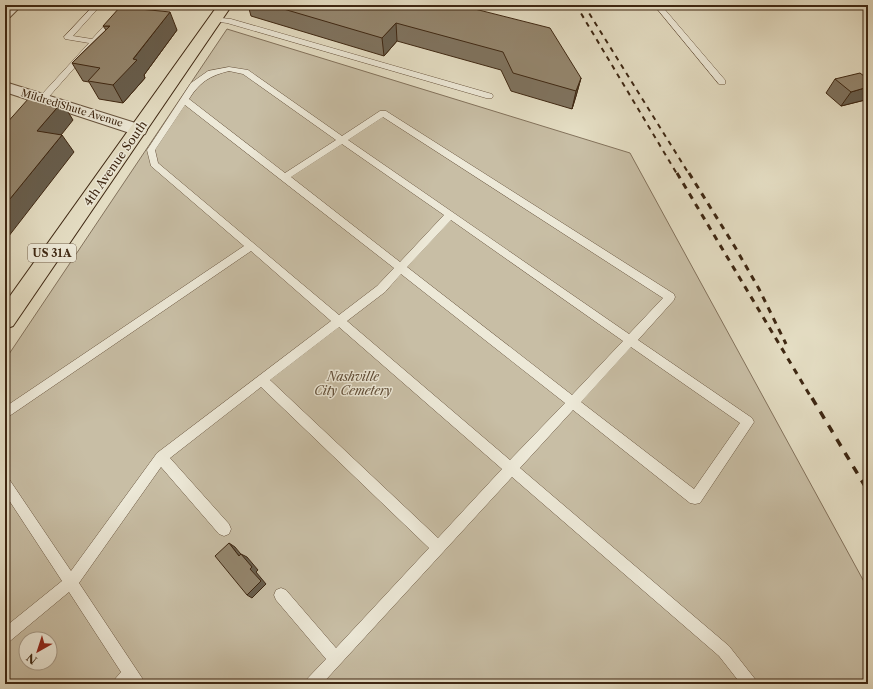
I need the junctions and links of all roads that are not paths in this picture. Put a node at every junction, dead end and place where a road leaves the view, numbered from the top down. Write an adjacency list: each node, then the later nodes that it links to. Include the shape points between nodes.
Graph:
1 (15, 5): 6 (street)
2 (98, 5): 8 (lane, via 68,37)
3 (127, 5): 8 (lane)
4 (225, 5): 7 (main road, 4th Avenue South / US 31A)
5 (657, 5): 9 (lane)
6 (5, 14)
7 (215, 19): 11 (lane); 15 (main road, 4th Avenue South / US 31A)
8 (94, 42): 12 (lane)
9 (722, 82)
10 (5, 87): 12 (street, Mildred Shute Avenue)
11 (489, 96)
12 (42, 99): 14 (lane); 15 (street, Mildred Shute Avenue)
13 (184, 100): 16 (lane, via 194,84 211,73 229,69 245,72); 17 (lane); 19 (lane, via 151,150 154,164)
14 (31, 111)
15 (139, 130): 21 (main road, 4th Avenue South / US 31A)
16 (342, 140): 17 (lane); 18 (lane); 23 (lane, via 383,114 670,297)
17 (285, 177): 20 (lane)
18 (450, 215): 20 (lane); 23 (lane)
19 (251, 246): 22 (lane); 26 (lane)
20 (401, 268): 22 (lane, via 381,289); 25 (lane)
21 (5, 320)
22 (339, 322): 24 (lane); 28 (lane)
23 (630, 340): 25 (lane); 25 (lane, via 748,422 694,498)
24 (262, 380): 27 (lane); 31 (lane)
25 (572, 402): 28 (lane)
26 (5, 414)
27 (161, 457): 30 (lane); 32 (lane)
28 (511, 469): 31 (lane); 39 (lane, via 724,651)
29 (7, 491): 32 (lane)
30 (224, 529)
31 (438, 548): 35 (lane)
32 (71, 582): 34 (lane); 36 (lane)
33 (282, 596): 35 (lane)
34 (5, 636)
35 (336, 659): 38 (lane)
36 (135, 679): 37 (lane)
37 (120, 684)
38 (312, 684)
39 (750, 684)

